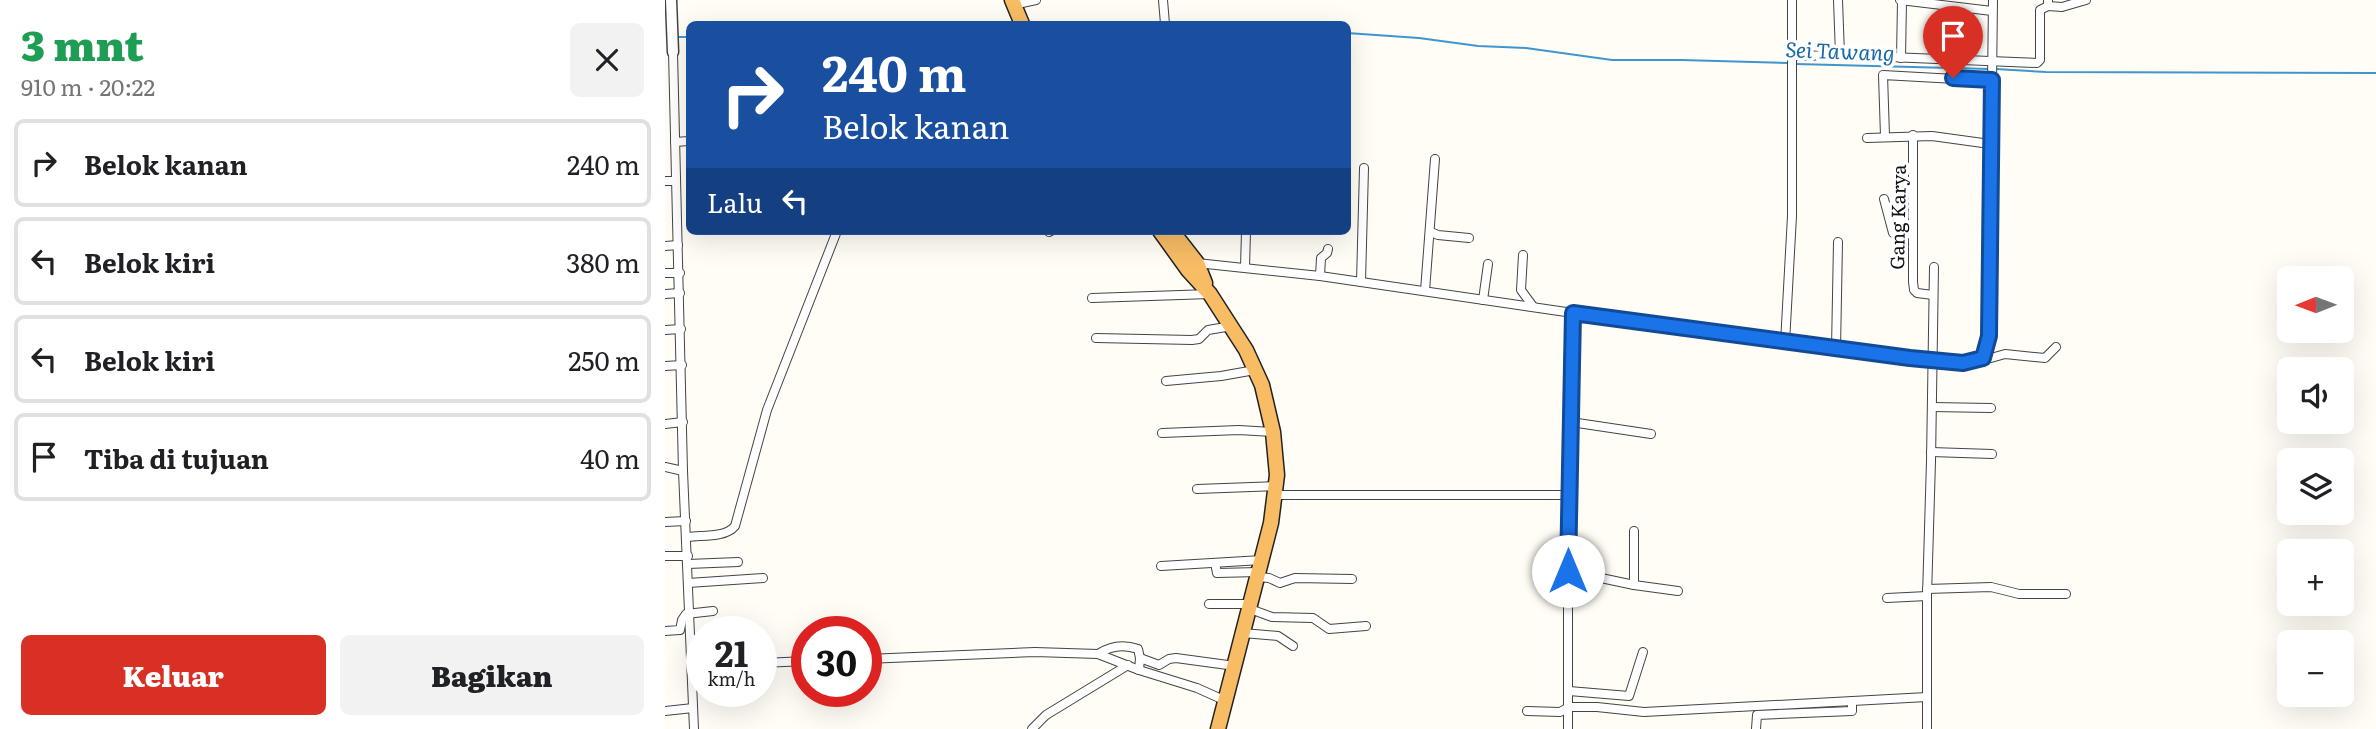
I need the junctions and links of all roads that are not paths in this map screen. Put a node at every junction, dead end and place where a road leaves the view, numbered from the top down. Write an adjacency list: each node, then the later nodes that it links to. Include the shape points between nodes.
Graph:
1 (1163, 0): 14 (street)
2 (1792, 0): 17 (street)
3 (1838, 0): 16 (street)
4 (1901, 0): 8 (street); 18 (street)
5 (1993, 0): 11 (street)
6 (2087, 0): 9 (street, via 2063,6)
7 (1023, 1): 12 (highway); 13 (highway)
8 (1934, 2): 11 (street)
9 (2048, 3): 19 (street, via 2041,10 2038,63)
10 (669, 8): 15 (street)
11 (1992, 11): 19 (street)
12 (1022, 21)
13 (1030, 21)
14 (1165, 21)
15 (673, 52): 20 (street)
16 (1840, 55): 17 (street); 18 (street)
17 (1792, 58): 71 (street)
18 (1901, 58): 19 (street)
19 (1992, 61): 21 (street)
20 (669, 71): 22 (street)
21 (1992, 80): 26 (street, via 1883,75); 30 (street)
22 (669, 92): 23 (street)
23 (675, 127): 24 (street); 29 (street)
24 (665, 128)
25 (1913, 135): 26 (street); 30 (street); 39 (street, Gang Karya)
26 (1885, 136): 27 (street)
27 (1867, 138)
28 (686, 141): 29 (street)
29 (675, 142): 31 (street)
30 (1990, 144): 74 (street, via 1989,336)
31 (675, 156): 32 (street); 36 (street)
32 (665, 158)
33 (1434, 159): 38 (street)
34 (1364, 168): 57 (street)
35 (665, 181): 36 (street)
36 (676, 181): 46 (street)
37 (1884, 199): 39 (street, via 1893,233)
38 (1431, 232): 44 (street); 58 (street)
39 (1913, 234): 62 (street, Gang Karya, via 1914,290)
40 (835, 235): 98 (street, via 767,410 735,526 722,534)
41 (1163, 235): 61 (highway)
42 (1175, 235): 50 (highway)
43 (1246, 235): 52 (street)
44 (1469, 239)
45 (1838, 242): 73 (street)
46 (678, 244): 47 (street); 55 (street)
47 (665, 246)
48 (1328, 249): 56 (street, via 1321,258)
49 (1523, 255): 65 (street, via 1521,290)
50 (1197, 263): 52 (street); 61 (highway)
51 (1488, 264): 64 (street)
52 (1245, 267): 56 (street)
53 (1934, 267): 62 (street)
54 (665, 273): 55 (street)
55 (680, 273): 59 (street)
56 (1320, 276): 57 (street)
57 (1361, 282): 58 (street)
58 (1425, 291): 64 (street)
59 (680, 293): 60 (street); 68 (street)
60 (665, 294)
61 (1210, 294): 63 (street); 67 (highway)
62 (1933, 295): 75 (street)
63 (1092, 298)
64 (1483, 300): 65 (street)
65 (1532, 306): 66 (street)
66 (1573, 313): 71 (street); 83 (street)
67 (1232, 326): 70 (street, via 1212,328 1192,340); 78 (highway)
68 (681, 329): 69 (street); 76 (street)
69 (665, 330)
70 (1096, 338)
71 (1784, 343): 73 (street)
72 (2056, 347): 74 (street, via 2045,358 2005,354)
73 (1836, 349): 75 (street)
74 (1983, 358): 75 (street, via 1963,363)
75 (1933, 361): 80 (street)
76 (682, 365): 77 (street); 82 (street)
77 (665, 366)
78 (1255, 370): 79 (street); 85 (highway)
79 (1166, 381)
80 (1932, 407): 81 (street); 88 (street)
81 (1991, 408)
82 (683, 422): 84 (street); 91 (street)
83 (1571, 422): 87 (street); 94 (street)
84 (665, 424)
85 (1273, 432): 86 (street); 93 (highway)
86 (1162, 433)
87 (1651, 434)
88 (1931, 452): 89 (street); 110 (street)
89 (1992, 454)
90 (665, 467): 91 (street)
91 (683, 471): 95 (street)
92 (1197, 489): 93 (street)
93 (1276, 491): 94 (street); 103 (highway)
94 (1569, 495): 104 (street)
95 (686, 521): 96 (street); 98 (street)
96 (665, 522)
97 (1635, 531): 108 (street)
98 (688, 537): 100 (street)
99 (665, 556): 100 (street)
100 (688, 560): 101 (street); 107 (street)
101 (738, 562)
102 (1161, 566): 103 (street, via 1215,563 1217,573)
103 (1260, 570): 106 (street, via 1280,583 1295,578); 114 (highway)
104 (1568, 571): 108 (street); 128 (street)
105 (763, 578): 107 (street)
106 (1352, 579)
107 (688, 583): 116 (street)
108 (1634, 585): 109 (street)
109 (1678, 591)
110 (1927, 592): 111 (street, via 2002,589); 112 (street); 129 (street)
111 (2066, 594)
112 (1887, 598)
113 (1209, 604): 114 (street)
114 (1250, 607): 118 (street, via 1272,617 1313,618 1329,629); 120 (highway)
115 (713, 611): 116 (street)
116 (690, 613): 117 (street); 119 (street, via 683,616 680,630)
117 (690, 616)
118 (1366, 626)
119 (665, 631)
120 (1243, 633): 121 (street, via 1278,636); 127 (highway)
121 (1293, 646)
122 (1643, 652): 128 (street, via 1629,696)
123 (1098, 654): 124 (street); 125 (street, via 1111,647 1132,647 1138,649); 126 (street)
124 (882, 658)
125 (1139, 664): 126 (street); 127 (street, via 1159,664 1172,658); 130 (street)
126 (1128, 665): 138 (street, via 1046,715)
127 (1235, 666): 130 (highway)
128 (1569, 691): 132 (street)
129 (1927, 697): 131 (street); 141 (street)
130 (1226, 701): 139 (highway)
131 (1852, 701): 132 (street, via 1644,712); 140 (street, via 1852,711 1757,715)
132 (1569, 707): 135 (street, via 1560,712); 136 (street)
133 (693, 708): 134 (street); 137 (street)
134 (665, 711)
135 (1527, 711)
136 (1568, 726)
137 (694, 729)
138 (1032, 729)
139 (1218, 729)
140 (1756, 729)
141 (1927, 729)

